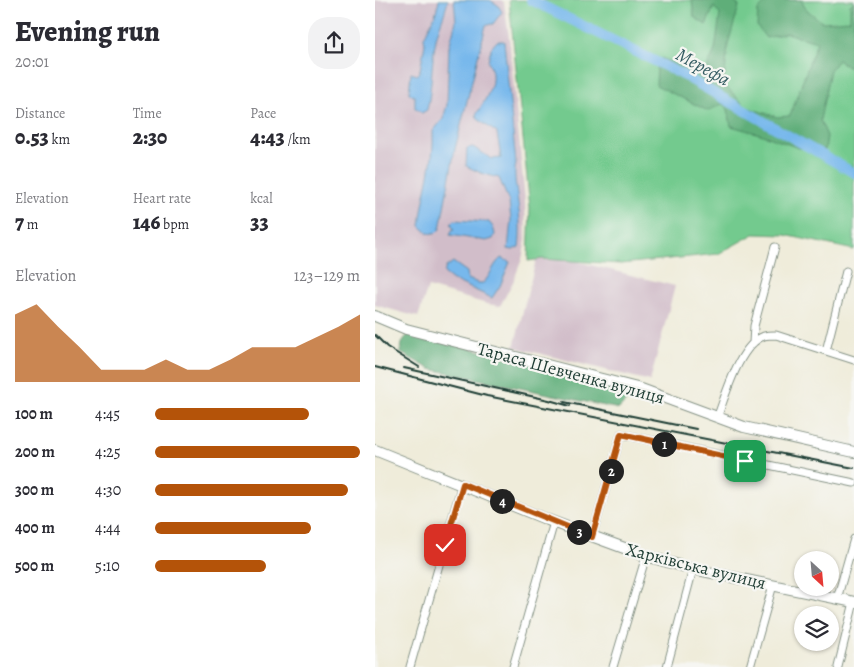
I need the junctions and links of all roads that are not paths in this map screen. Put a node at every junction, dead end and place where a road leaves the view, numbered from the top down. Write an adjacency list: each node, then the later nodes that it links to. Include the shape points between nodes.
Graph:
1 (775, 247): 4 (street, via 754,326)
2 (846, 271): 5 (street)
3 (375, 316): 7 (street, Тараса Шевченка вулиця, via 406,329 641,389)
4 (753, 343): 5 (street, via 764,336 776,335); 7 (street, via 740,360)
5 (826, 352): 6 (street)
6 (854, 360)
7 (717, 418): 9 (street, Тараса Шевченка вулиця)
8 (375, 450): 11 (street, Харківська вулиця)
9 (854, 452)
10 (854, 483): 13 (street, via 621,434)
11 (463, 484): 12 (street, Харківська вулиця); 20 (street)
12 (554, 522): 13 (street, Харківська вулиця); 21 (street)
13 (592, 537): 15 (street, Харківська вулиця)
14 (854, 539): 18 (street)
15 (645, 556): 16 (street, Харківська вулиця); 22 (street)
16 (693, 568): 17 (street, Харківська вулиця); 23 (street)
17 (773, 585): 18 (street, Харківська вулиця); 24 (street)
18 (837, 599): 19 (street, Харківська вулиця)
19 (854, 602): 25 (street)
20 (410, 667)
21 (513, 667)
22 (613, 667)
23 (667, 667)
24 (750, 667)
25 (838, 667)

